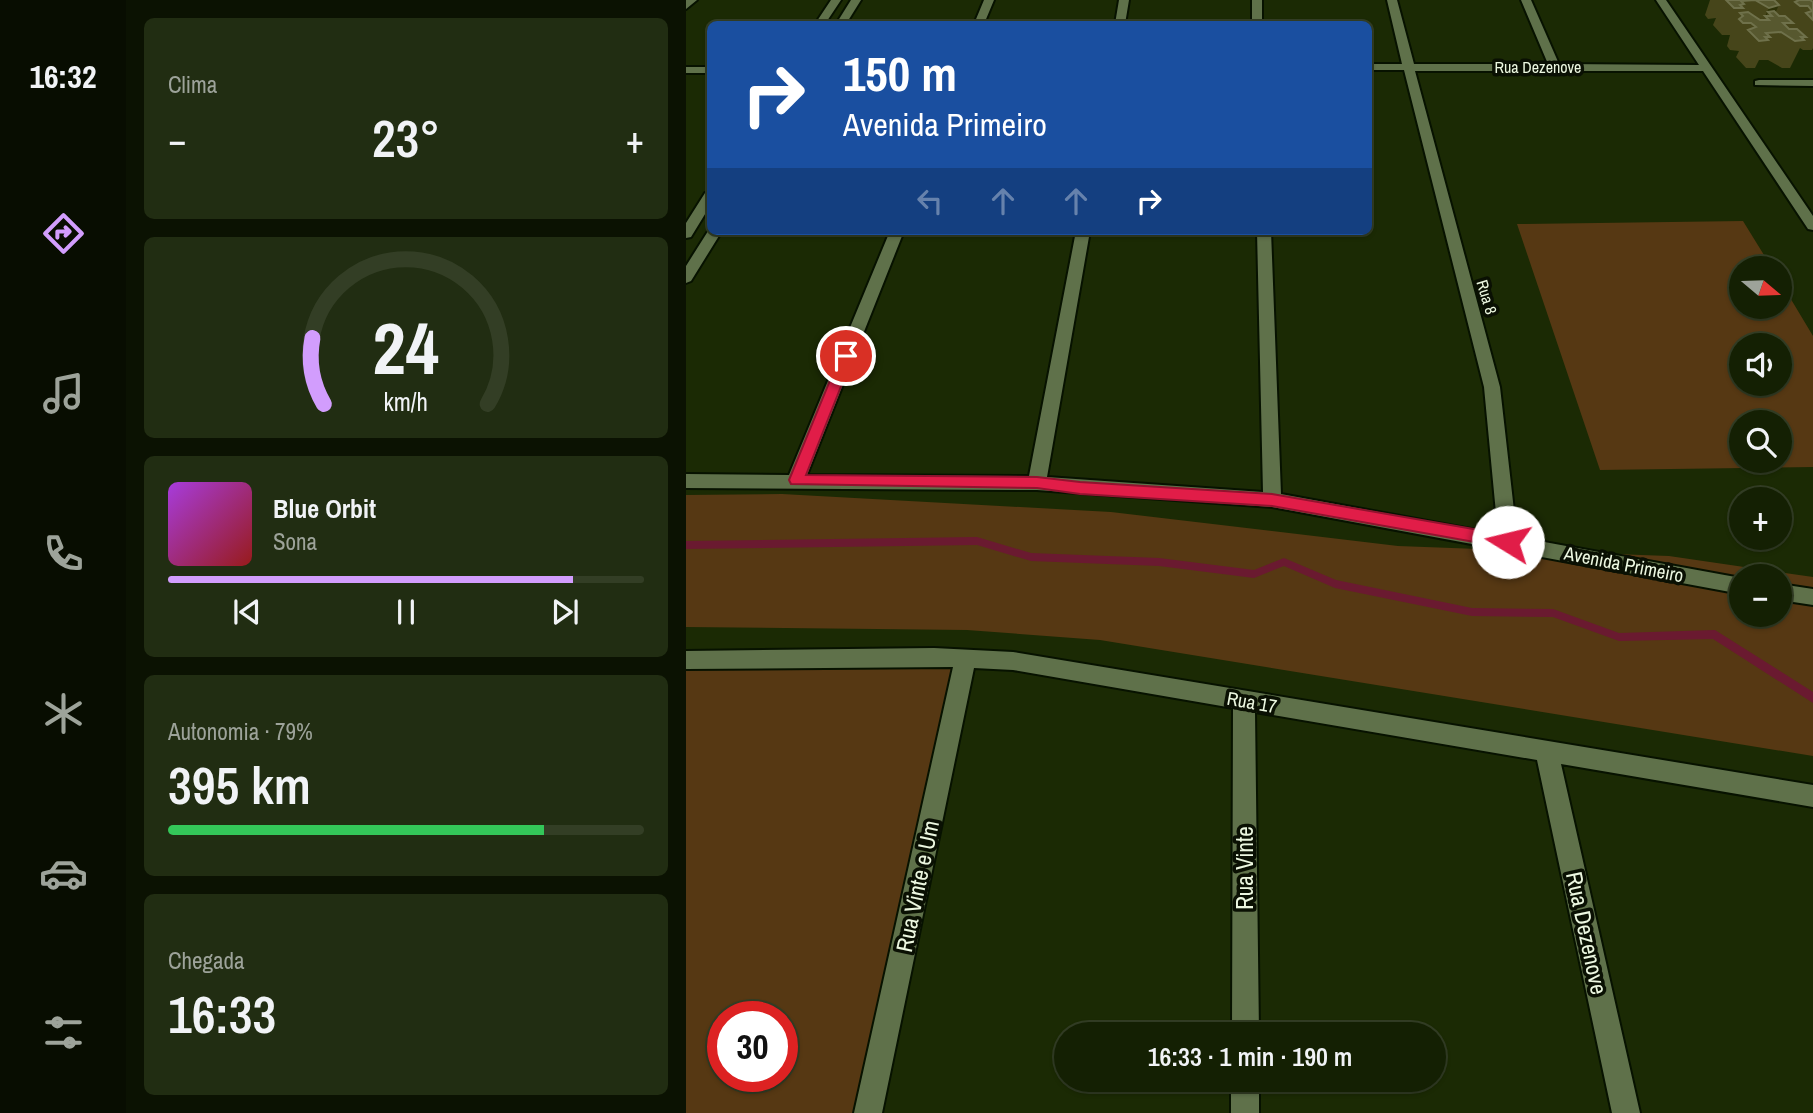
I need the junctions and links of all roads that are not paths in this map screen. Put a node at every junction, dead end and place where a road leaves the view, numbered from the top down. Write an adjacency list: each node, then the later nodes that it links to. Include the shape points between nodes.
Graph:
1 (691, 0): 10 (street)
2 (836, 0): 11 (street)
3 (856, 0): 12 (street)
4 (989, 0): 13 (street)
5 (1124, 0): 14 (street)
6 (1257, 0): 15 (street)
7 (1392, 0): 17 (street, Rua 8)
8 (1526, 0): 18 (street)
9 (1661, 0): 19 (street)
10 (686, 6)
11 (822, 21)
12 (843, 21)
13 (980, 21)
14 (1120, 21)
15 (1257, 21)
16 (1372, 67): 17 (street, Rua Dezenove)
17 (1409, 67): 18 (street, Rua Dezenove); 36 (street, Rua 8, via 1492,387)
18 (1555, 67): 19 (street, Rua Dezenove)
19 (1707, 68): 25 (street)
20 (707, 70): 21 (street)
21 (686, 71)
22 (1759, 83): 23 (street)
23 (1813, 83)
24 (707, 200): 26 (street)
25 (1813, 226)
26 (686, 234)
27 (713, 235): 31 (street)
28 (895, 235): 32 (street)
29 (1082, 235): 34 (street)
30 (1264, 235): 35 (street)
31 (686, 278)
32 (796, 480): 33 (street, Avenida Primeiro); 34 (street, Avenida Primeiro)
33 (686, 481)
34 (1037, 482): 35 (street, Avenida Primeiro)
35 (1272, 500): 36 (street, Avenida Primeiro)
36 (1508, 542): 37 (street, Avenida Primeiro)
37 (1729, 584)
38 (1792, 594): 39 (street)
39 (1813, 597)
40 (966, 658): 41 (street, Rua 17); 42 (street, Rua 17, via 1013,661); 47 (street, Rua Vinte e Um)
41 (686, 660)
42 (1244, 701): 43 (street, Rua 17); 45 (street, Rua Vinte)
43 (1547, 753): 44 (street, Rua 17); 49 (street, Rua Dezenove)
44 (1813, 796)
45 (1245, 1022)
46 (1245, 1092): 48 (street)
47 (868, 1113)
48 (1245, 1113)
49 (1626, 1113)

